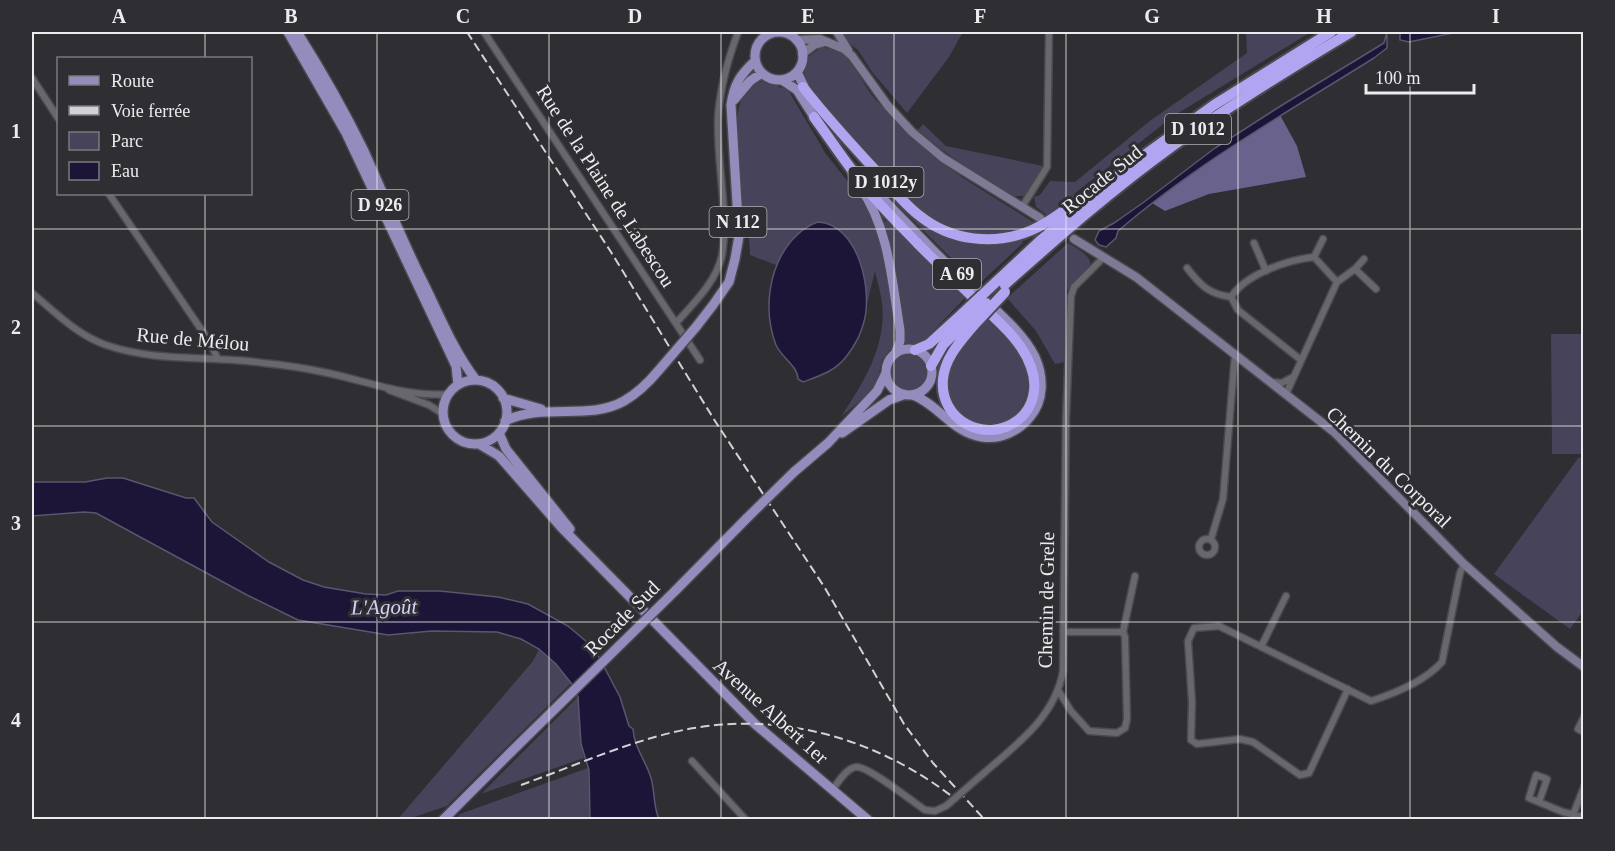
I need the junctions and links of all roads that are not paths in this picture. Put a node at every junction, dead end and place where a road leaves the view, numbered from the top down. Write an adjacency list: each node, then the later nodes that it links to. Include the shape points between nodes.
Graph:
1 (288, 32): 54 (main road, D 926, via 356,153 456,366)
2 (484, 32): 41 (street, Rue de la Plaine de Labescou)
3 (738, 32): 41 (street, via 721,90 718,117 722,256 711,281)
4 (837, 32): 12 (street)
5 (1049, 32): 24 (street, via 1047,167)
6 (1331, 32): 22 (highway, Rocade Sud / D 1012, via 1214,105)
7 (1351, 32): 36 (highway, Rocade Sud / D 1012, via 1174,145 1088,212)
8 (300, 33): 51 (main road, D 926, via 363,150 446,330)
9 (796, 40): 10 (street); 11 (main road); 13 (main road, via 783,33 768,35 758,44)
10 (827, 41): 11 (street); 12 (street)
11 (802, 54): 14 (main road)
12 (852, 56): 24 (street, via 888,106 917,136 944,158)
13 (755, 61): 15 (main road); 19 (main road, N 112, via 734,89)
14 (797, 72): 17 (main road); 18 (main road)
15 (762, 73): 17 (main road); 19 (main road, via 750,81)
16 (32, 78): 20 (street)
17 (782, 80): 21 (main road, via 796,90)
18 (803, 87): 22 (highway, D 1012y, via 909,206 954,235 992,239 1032,230); 57 (main road, A 69, via 864,178 1004,320 1030,349 1040,370 1038,406 1020,427 994,438 960,430 928,403)
19 (731, 105): 59 (main road, N 112, bridge, via 739,236 729,282 659,370 623,402 596,410)
20 (57, 116)
21 (814, 117): 40 (highway, A 69, via 869,191 1025,353 1034,376 1032,400 1022,418 1002,429 968,426 959,421 946,401 945,368); 43 (main road, via 869,200 879,222 900,330)
22 (1132, 164): 36 (highway, Rocade Sud / D 1012, via 1091,198)
23 (110, 195): 45 (street)
24 (1023, 207): 25 (street)
25 (1040, 218)
26 (1323, 239): 30 (street)
27 (1074, 240): 29 (street, Chemin du Corporal)
28 (1254, 243): 34 (street)
29 (1104, 257): 44 (street, Chemin du Corporal); 70 (street, Chemin de Grele, via 1074,288 1071,297)
30 (1314, 257): 34 (street); 35 (street)
31 (1364, 259): 33 (street)
32 (1187, 268): 39 (street, via 1214,295)
33 (1355, 268): 35 (street); 37 (street)
34 (1266, 271): 39 (street, via 1238,286)
35 (1337, 282): 47 (street)
36 (1001, 288): 40 (highway, Rocade Sud / D 1012, bridge)
37 (1376, 289)
38 (32, 293): 45 (street, Rue de Mélou, via 69,325 106,345 149,355)
39 (1231, 297): 47 (street, via 1238,310)
40 (969, 319): 42 (highway, Rocade Sud / D 1012); 48 (highway, Rocade Sud / D 1012, via 943,345)
41 (676, 323): 46 (street, Rue de la Plaine de Labescou)
42 (915, 350): 43 (main road); 48 (main road, via 928,358)
43 (895, 354): 49 (main road)
44 (1235, 354): 53 (street, Chemin du Corporal); 65 (street, via 1223,500)
45 (218, 359): 52 (street, Rue de Mélou, via 261,362)
46 (700, 360)
47 (1301, 360): 50 (street)
48 (931, 366): 57 (main road, via 927,388)
49 (886, 373): 57 (main road, via 893,389); 63 (main road, Rocade Sud, via 877,391)
50 (1294, 375): 53 (street, via 1282,383); 56 (street)
51 (476, 380): 54 (main road); 58 (main road, D 926, via 494,387)
52 (366, 382): 55 (street, Rue de Mélou, via 430,396); 60 (street, Rue de Mélou)
53 (1270, 382): 56 (street, Chemin du Corporal)
54 (458, 385): 55 (main road)
55 (448, 394): 60 (main road)
56 (1286, 394): 67 (street, Chemin du Corporal, via 1334,432)
57 (908, 395): 63 (main road, Rocade Sud, via 889,400)
58 (503, 398): 59 (main road, N 112); 61 (main road)
59 (546, 410): 61 (main road, N 112)
60 (443, 414): 64 (main road, via 453,435 464,442)
61 (505, 421): 62 (main road)
62 (499, 433): 64 (main road); 66 (main road, via 506,449)
63 (828, 443): 84 (main road, Rocade Sud, bridge, via 794,472)
64 (479, 444): 66 (main road, via 499,456)
65 (1211, 539)
66 (587, 552): 80 (main road, Avenue Albert 1er, via 755,724)
67 (1464, 564): 73 (street, Chemin du Corporal); 75 (street, via 1442,662 1433,672 1371,701)
68 (1135, 576): 71 (street)
69 (1286, 596): 72 (street)
70 (1063, 632): 71 (street); 74 (street, Chemin de Grele, via 1063,671)
71 (1123, 632): 74 (street, via 1127,719 1121,732 1089,731)
72 (1261, 647): 75 (street); 75 (street, via 1219,626 1194,628 1188,641 1191,740 1197,744 1253,741 1300,775 1309,773)
73 (1584, 667)
74 (1058, 690): 80 (street, Chemin de Grele, bridge, via 1043,718 946,806 935,811 925,810 861,767 851,769)
75 (1348, 690)
76 (1584, 717): 77 (street, via 1578,729)
77 (1584, 732)
78 (692, 760): 85 (street)
79 (1584, 786): 82 (street)
80 (832, 790): 86 (main road, Avenue Albert 1er)
81 (1539, 802): 82 (street)
82 (1573, 815): 83 (street)
83 (1584, 817)
84 (443, 819)
85 (746, 819)
86 (868, 819)

